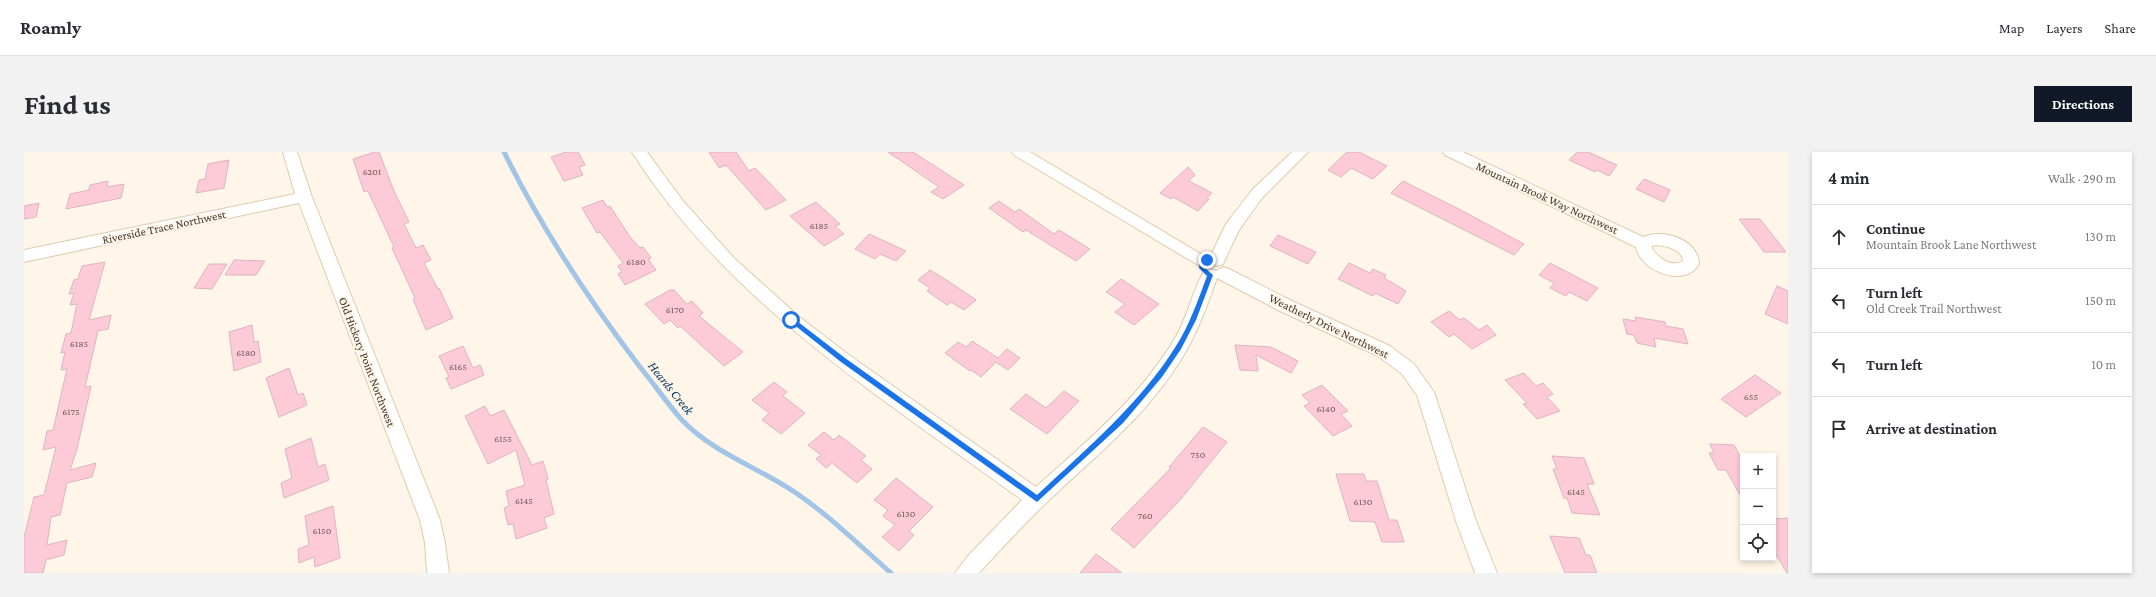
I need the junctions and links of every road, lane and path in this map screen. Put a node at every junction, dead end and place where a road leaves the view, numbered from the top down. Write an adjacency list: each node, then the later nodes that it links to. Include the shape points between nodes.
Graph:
1 (290, 152): 6 (street, Old Hickory Point Northwest)
2 (639, 152): 10 (street, via 677,205 728,262 791,320)
3 (1019, 152): 9 (street, Weatherly Drive Northwest)
4 (1301, 152): 9 (street, via 1257,194 1232,228)
5 (1450, 152): 7 (street, Mountain Brook Way Northwest)
6 (304, 197): 8 (street, Riverside Trace Northwest); 11 (street, Old Hickory Point Northwest, via 430,520)
7 (1644, 244)
8 (24, 256)
9 (1213, 268): 10 (street, via 1193,320 1160,375 1121,421); 13 (street, Weatherly Drive Northwest, via 1286,306 1384,351 1408,369 1425,392 1466,521)
10 (1037, 499): 12 (street, via 1002,532)
11 (438, 573)
12 (966, 573)
13 (1486, 573)

